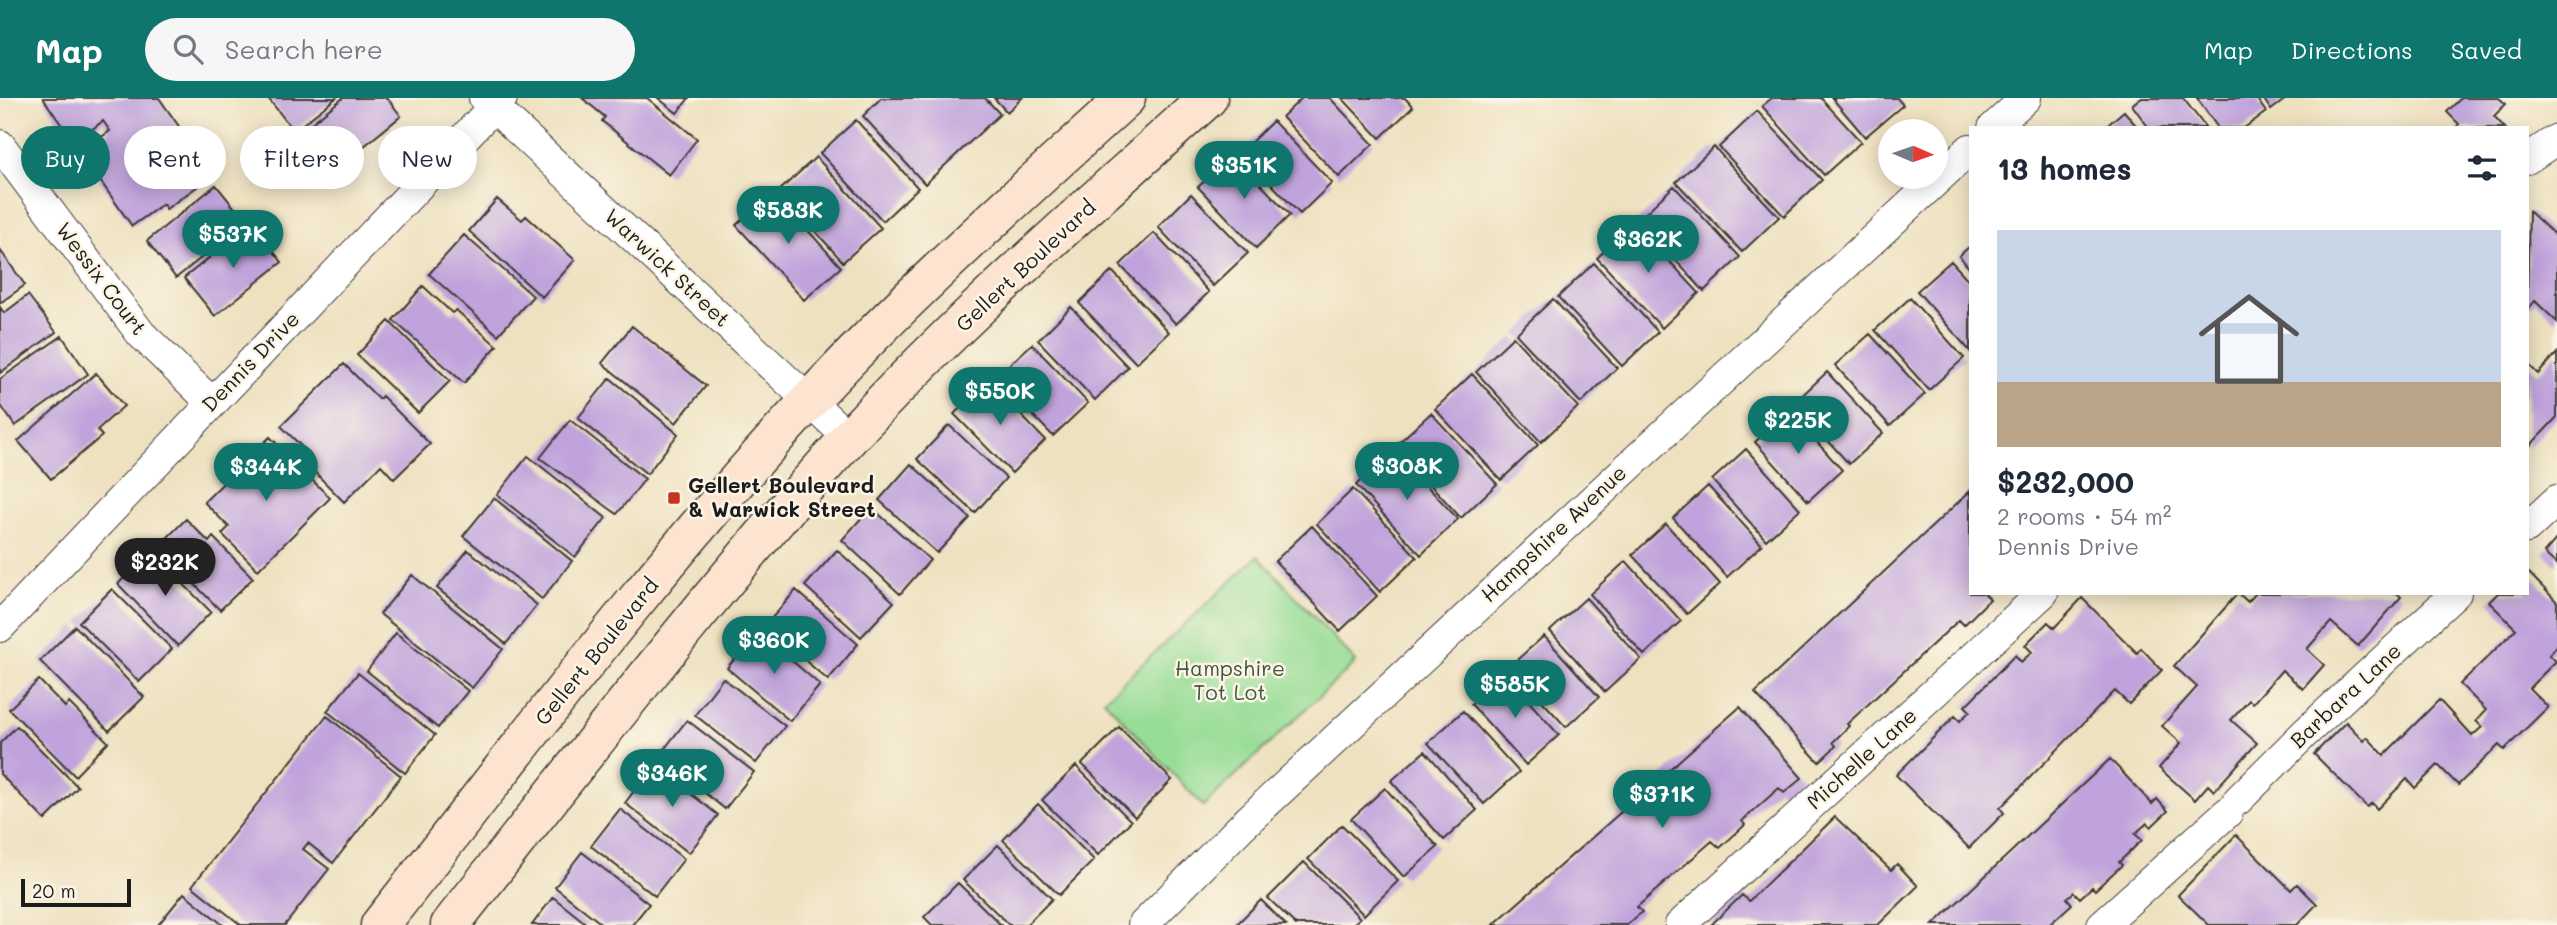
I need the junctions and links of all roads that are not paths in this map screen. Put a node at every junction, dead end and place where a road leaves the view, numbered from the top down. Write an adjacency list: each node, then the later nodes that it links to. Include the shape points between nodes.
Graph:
1 (1126, 98): 10 (main road, Gellert Boulevard, via 985,227)
2 (1208, 98): 12 (main road, Gellert Boulevard, via 1023,267)
3 (2026, 98): 5 (street)
4 (493, 102): 10 (street, Warwick Street); 11 (street, Dennis Drive)
5 (1995, 126)
6 (2557, 139): 9 (street)
7 (0, 145): 11 (street, Wessix Court, via 141,334)
8 (1969, 150): 20 (street, Hampshire Avenue, via 1253,815)
9 (2529, 158)
10 (811, 399): 12 (street, Warwick Street); 18 (main road, Gellert Boulevard, via 635,603)
11 (212, 403): 17 (street, Dennis Drive)
12 (849, 438): 19 (main road, Gellert Boulevard, via 677,638)
13 (2557, 500): 14 (street)
14 (2529, 526)
15 (2041, 595): 21 (street, Michelle Lane)
16 (2454, 595): 22 (street, Barbara Lane)
17 (0, 627)
18 (380, 925)
19 (450, 925)
20 (1143, 925)
21 (1680, 925)
22 (2102, 925)

